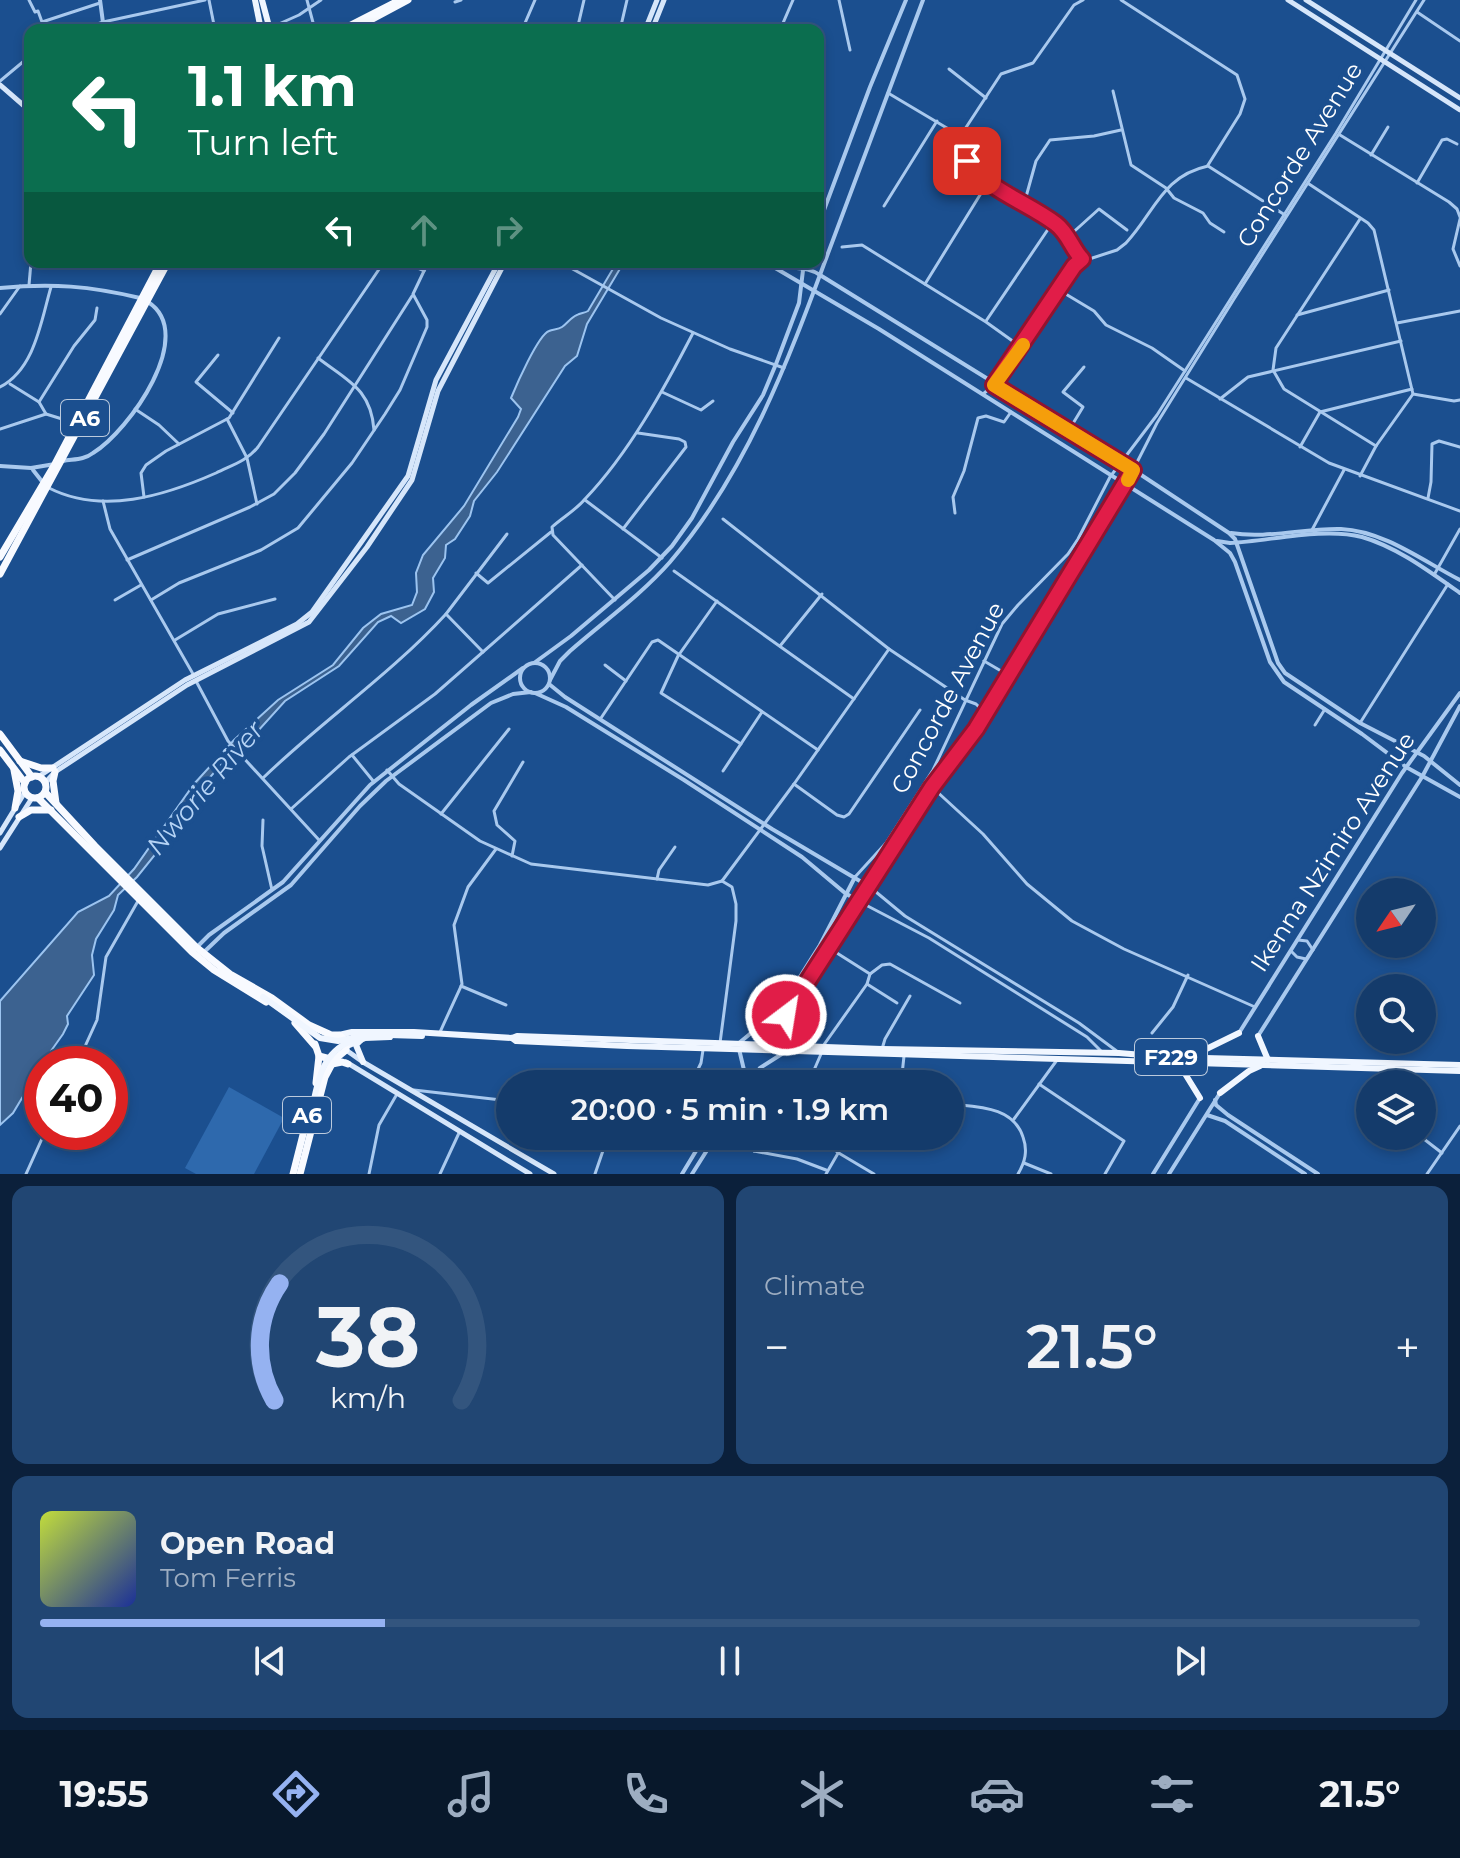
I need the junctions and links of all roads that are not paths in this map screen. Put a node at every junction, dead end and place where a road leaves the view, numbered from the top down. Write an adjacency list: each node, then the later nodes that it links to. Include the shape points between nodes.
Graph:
1 (29, 0): 24 (street, via 42,22)
2 (207, 0): 29 (street); 31 (street)
3 (255, 0): 32 (main road)
4 (262, 0): 33 (main road)
5 (307, 0): 27 (street)
6 (321, 0): 27 (street)
7 (400, 0): 36 (highway)
8 (408, 0): 37 (highway)
9 (461, 0): 25 (street)
10 (535, 0): 38 (street)
11 (584, 0): 39 (street)
12 (627, 0): 40 (street)
13 (657, 0): 41 (main road)
14 (664, 0): 42 (main road)
15 (793, 0): 43 (street)
16 (839, 0): 46 (street)
17 (906, 0): 72 (street)
18 (923, 0): 53 (street)
19 (1083, 0): 54 (street, via 1033,63 1001,74)
20 (1121, 0): 65 (street, via 1237,75 1244,90 1243,107)
21 (1288, 0): 48 (main road)
22 (1306, 0): 47 (main road)
23 (1416, 0): 26 (street); 47 (street, Concorde Avenue)
24 (100, 1): 29 (street)
25 (455, 2)
26 (1423, 2): 28 (street, Concorde Avenue)
27 (309, 8): 34 (street); 35 (street)
28 (1417, 12): 45 (street); 47 (street, Concorde Avenue)
29 (103, 22): 30 (street)
30 (98, 24)
31 (213, 24)
32 (260, 24)
33 (269, 24)
34 (282, 24)
35 (313, 24)
36 (360, 24)
37 (362, 24)
38 (525, 24)
39 (578, 24)
40 (621, 24)
41 (647, 24)
42 (654, 24)
43 (783, 24)
44 (1460, 33): 45 (street)
45 (1458, 39)
46 (850, 50)
47 (1389, 52): 48 (street, Concorde Avenue); 55 (main road)
48 (1384, 60): 57 (main road); 61 (street, Concorde Avenue)
49 (24, 61): 51 (street)
50 (949, 69): 54 (street)
51 (0, 83): 56 (main road)
52 (1113, 91): 60 (street)
53 (888, 93): 58 (street); 82 (street)
54 (986, 98): 62 (street)
55 (1460, 98)
56 (24, 105)
57 (1460, 110)
58 (937, 121): 62 (street); 71 (street)
59 (1388, 127): 64 (street)
60 (1121, 130): 69 (street, via 1131,165); 70 (street, via 1050,140 1036,161)
61 (1338, 134): 64 (street); 67 (street, Concorde Avenue); 73 (street, Concorde Avenue)
62 (962, 137): 66 (street, via 967,161)
63 (1457, 144): 68 (street, via 1442,140)
64 (1371, 155): 68 (street)
65 (1208, 166): 69 (street, via 1183,174); 73 (street)
66 (988, 182): 70 (street); 100 (street)
67 (1308, 183): 75 (street); 126 (street, Concorde Avenue)
68 (1417, 183): 74 (street, via 1449,202)
69 (1166, 188): 78 (street); 81 (street, via 1126,243)
70 (1024, 204): 76 (street)
71 (884, 206)
72 (824, 210)
73 (1285, 215): 125 (street, Concorde Avenue)
74 (1460, 218): 83 (street, via 1453,249)
75 (1360, 219): 106 (street, via 1374,230); 112 (street)
76 (1053, 222): 79 (street); 113 (street)
77 (1127, 230): 79 (street, via 1099,209)
78 (1224, 232)
79 (1069, 236): 81 (street)
80 (842, 247): 100 (street, via 862,245)
81 (1079, 260): 105 (street)
82 (824, 264)
83 (1460, 266)
84 (30, 268): 101 (street)
85 (158, 268): 108 (highway, A6)
86 (164, 268): 108 (highway, A6)
87 (380, 268): 120 (street)
88 (417, 268): 96 (street)
89 (426, 268): 96 (street)
90 (499, 268): 211 (main road, via 436,380 408,476 334,584 301,622)
91 (570, 268): 115 (street)
92 (776, 268): 98 (street)
93 (802, 268): 98 (street)
94 (809, 268): 97 (street)
95 (823, 268): 97 (street)
96 (424, 271): 107 (street)
97 (820, 275): 104 (street); 128 (street)
98 (800, 281): 104 (street); 121 (street, via 799,303)
99 (51, 284): 101 (street); 108 (street); 127 (street, via 29,358)
100 (925, 284): 113 (street)
101 (29, 285): 102 (street)
102 (20, 286): 103 (street); 111 (street)
103 (0, 288)
104 (815, 290): 123 (street); 133 (street)
105 (1059, 290): 118 (street); 125 (street, via 1094,311 1106,325)
106 (1389, 290): 112 (street); 114 (street)
107 (413, 294): 129 (street); 146 (street, via 427,327 400,390)
108 (144, 300): 138 (street, via 164,317 166,352); 144 (highway, A6); 155 (highway, A6)
109 (97, 308): 137 (street, via 95,320)
110 (1460, 311): 114 (street)
111 (0, 314)
112 (1297, 315): 124 (street, via 1276,348)
113 (986, 322): 118 (street)
114 (1397, 323): 117 (street)
115 (693, 333): 121 (street); 132 (street)
116 (279, 338): 141 (street)
117 (1401, 341): 124 (street); 131 (street)
118 (1021, 347): 128 (street)
119 (218, 355): 141 (street, via 196,382)
120 (318, 357): 129 (street); 153 (street)
121 (776, 364): 123 (street); 181 (street, via 692,518)
122 (1084, 367): 147 (street, via 1063,392 1083,407)
123 (784, 368): 213 (street, via 747,449 706,516 661,572 560,661)
124 (1273, 370): 134 (street, via 1248,377); 140 (street, via 1284,389)
125 (1185, 371): 154 (street, Concorde Avenue)
126 (1186, 378): 134 (street); 158 (street, Concorde Avenue)
127 (9, 383): 130 (street); 137 (street)
128 (994, 385): 133 (street); 147 (street)
129 (355, 386): 146 (street, via 371,407); 168 (street, via 295,473)
130 (0, 387)
131 (1413, 391): 135 (street); 140 (street); 150 (street)
132 (662, 392): 136 (street, via 701,410); 148 (street)
133 (983, 394): 139 (street)
134 (1220, 399): 151 (street)
135 (1460, 400)
136 (713, 401)
137 (39, 402): 142 (street)
138 (135, 409): 149 (street); 155 (street, via 92,455)
139 (1011, 412): 161 (street); 170 (street, via 1004,422 978,418 953,497)
140 (1320, 412): 150 (street); 151 (street)
141 (233, 413): 143 (street)
142 (46, 414): 144 (street); 145 (street)
143 (227, 419): 149 (street); 153 (street)
144 (75, 423): 155 (highway, A6)
145 (0, 429)
146 (374, 430): 196 (street, via 291,533)
147 (1069, 430): 154 (street)
148 (636, 432): 165 (street); 172 (street, via 686,444)
149 (179, 444): 164 (street, via 146,465 141,473)
150 (1376, 446): 160 (street)
151 (1300, 447): 159 (street)
152 (1460, 447): 166 (street, via 1432,444)
153 (247, 458): 164 (street, via 196,482); 168 (street)
154 (1120, 461): 158 (street); 161 (street, Concorde Avenue)
155 (58, 463): 157 (street); 163 (highway, A6)
156 (0, 466): 157 (street)
157 (31, 468): 163 (street)
158 (1133, 470): 162 (street, Concorde Avenue); 176 (street)
159 (1344, 470): 160 (street); 174 (street)
160 (1360, 476): 166 (street)
161 (1110, 477): 162 (street); 205 (street, Concorde Avenue, via 1073,547 1008,616)
162 (1126, 484): 178 (street); 209 (street, Concorde Avenue)
163 (45, 485): 167 (street, via 73,498); 180 (highway, A6); 187 (highway, A6)
164 (144, 497): 167 (street)
165 (585, 500): 172 (street); 175 (street)
166 (1427, 500): 169 (street)
167 (103, 501): 182 (street, via 107,522)
168 (257, 504): 182 (street)
169 (1460, 511)
170 (955, 513)
171 (723, 519): 193 (street)
172 (623, 529): 181 (street)
173 (1460, 529): 184 (street)
174 (1312, 530): 176 (street); 184 (street, via 1367,534)
175 (552, 531): 183 (street); 186 (street, via 488,583)
176 (1229, 533): 179 (street)
177 (507, 534): 186 (street)
178 (1214, 540): 179 (street); 210 (street, via 1235,562 1270,662)
179 (1236, 543): 188 (street, via 1335,534 1362,537); 210 (street)
180 (0, 557)
181 (662, 558): 197 (street)
182 (127, 560): 191 (street)
183 (582, 565): 197 (street); 203 (street)
184 (1438, 569): 188 (street); 189 (street)
185 (674, 571): 198 (street)
186 (476, 573): 199 (street)
187 (0, 574)
188 (1434, 575): 190 (street)
189 (1460, 580)
190 (1448, 584): 192 (street); 224 (street)
191 (141, 585): 195 (street); 196 (street)
192 (1460, 593)
193 (822, 594): 201 (street); 202 (street)
194 (275, 599): 200 (street, via 218,614)
195 (115, 600)
196 (151, 600): 200 (street)
197 (615, 600): 206 (street)
198 (717, 601): 201 (street); 204 (street)
199 (446, 614): 203 (street); 243 (street, via 419,644)
200 (175, 640): 211 (street)
201 (780, 646): 216 (street)
202 (889, 649): 216 (street); 217 (street)
203 (483, 652): 232 (street)
204 (678, 656): 212 (street, via 658,640 652,642); 221 (street); 228 (street, via 662,695)
205 (984, 661): 209 (street); 217 (street, Concorde Avenue)
206 (534, 663): 208 (street); 213 (street, via 546,668)
207 (605, 665): 212 (street)
208 (523, 668): 214 (street, via 520,680); 239 (street)
209 (1008, 675): 222 (street, Concorde Avenue)
210 (1283, 675): 219 (street, via 1296,691); 224 (street)
211 (195, 678): 238 (main road); 243 (street, via 228,741)
212 (626, 681): 223 (street)
213 (549, 682): 214 (street); 223 (street)
214 (533, 693): 241 (street, via 491,703); 257 (street, via 566,707)
215 (1460, 693): 231 (street, Ikenna Nzimiro Avenue)
216 (854, 699): 230 (street)
217 (965, 700): 222 (street); 264 (street, Concorde Avenue, via 914,802)
218 (1460, 706): 234 (street, Ikenna Nzimiro Avenue)
219 (1325, 709): 225 (street); 236 (street)
220 (920, 710): 245 (street, via 844,817)
221 (762, 712): 228 (street); 230 (street)
222 (984, 712): 248 (street, Concorde Avenue)
223 (600, 719): 256 (street)
224 (1360, 723): 231 (street)
225 (1315, 725)
226 (509, 729): 253 (street)
227 (0, 734): 233 (highway)
228 (741, 744): 240 (street)
229 (0, 750): 237 (highway)
230 (818, 750): 245 (street)
231 (1416, 752): 234 (street); 236 (street, Ikenna Nzimiro Avenue)
232 (352, 755): 244 (street); 252 (street)
233 (19, 760): 238 (highway); 247 (highway)
234 (1431, 761): 242 (street, Ikenna Nzimiro Avenue); 246 (street)
235 (523, 762): 263 (street, via 494,811 497,825 515,841)
236 (1406, 767): 242 (street); 274 (street, Ikenna Nzimiro Avenue)
237 (14, 768): 247 (highway); 251 (highway)
238 (54, 770): 247 (main road); 250 (highway)
239 (387, 770): 241 (street); 244 (street)
240 (723, 771)
241 (392, 776): 253 (street); 272 (street, via 291,885)
242 (1422, 777): 249 (street); 276 (street, Ikenna Nzimiro Avenue)
243 (263, 778): 252 (street)
244 (374, 782): 259 (street)
245 (794, 784): 256 (street)
246 (1460, 785)
247 (35, 787): 250 (highway); 251 (main road); 254 (main road)
248 (932, 787): 267 (street, Concorde Avenue); 281 (street, via 1048,904 1087,931)
249 (1460, 797)
250 (54, 807): 254 (highway); 271 (highway)
251 (15, 808): 258 (main road)
252 (291, 810): 259 (street)
253 (441, 814): 262 (street)
254 (19, 817): 261 (main road)
255 (263, 820): 268 (street, via 262,846)
256 (765, 823): 257 (street); 264 (street)
257 (760, 829): 266 (street); 269 (street)
258 (0, 833)
259 (319, 840): 268 (street)
260 (675, 847): 265 (street)
261 (0, 848)
262 (496, 849): 263 (street); 284 (street, via 468,887 454,925)
263 (512, 856): 265 (street, via 531,864)
264 (855, 877): 267 (street); 269 (street, Concorde Avenue)
265 (657, 879): 266 (street, via 708,885)
266 (722, 881): 298 (street, via 732,887 736,904)
267 (870, 887): 273 (street, Concorde Avenue); 311 (street, via 905,916 1079,1023)
268 (272, 890): 270 (street)
269 (845, 893): 273 (street); 302 (street, Concorde Avenue, via 779,1010)
270 (266, 894): 272 (street); 278 (street, via 209,935)
271 (139, 895): 278 (highway); 300 (street, via 106,957 97,1020)
272 (270, 900): 278 (street)
273 (860, 902): 275 (street, Concorde Avenue); 310 (street, via 929,938 1087,1037)
274 (1298, 940): 276 (street, via 1307,941); 277 (street, Ikenna Nzimiro Avenue)
275 (829, 947): 280 (street); 304 (street, Concorde Avenue, via 787,1011)
276 (1313, 950): 279 (street, Ikenna Nzimiro Avenue)
277 (1291, 951): 279 (street); 289 (street, Ikenna Nzimiro Avenue)
278 (198, 952): 282 (highway); 292 (highway, via 309,1025)
279 (1306, 959): 296 (street, Ikenna Nzimiro Avenue)
280 (870, 974): 283 (street); 287 (street, via 890,964)
281 (1188, 975): 289 (street); 290 (street, via 1173,1007)
282 (234, 983): 297 (main road, bridge, via 320,1038); 301 (highway, via 286,1016)
283 (867, 984): 286 (street); 305 (street)
284 (461, 986): 288 (street); 294 (street)
285 (910, 996): 306 (street)
286 (897, 1003)
287 (960, 1003)
288 (506, 1005)
289 (1255, 1007): 291 (street, Ikenna Nzimiro Avenue)
290 (1152, 1033)
291 (1239, 1033): 312 (main road)
292 (334, 1035): 293 (main road); 301 (highway); 303 (highway, via 346,1041)
293 (425, 1035): 294 (main road, F229); 295 (main road)
294 (439, 1035): 299 (main road, F229)
295 (395, 1036): 297 (main road); 297 (main road)
296 (1258, 1036): 316 (main road)
297 (364, 1037): 303 (main road); 315 (main road, via 356,1045); 345 (main road, bridge, via 342,1045 322,1068)
298 (720, 1043): 299 (main road, F229); 302 (main road, F229)
299 (703, 1045): 302 (main road, F229); 320 (street)
300 (85, 1046)
301 (315, 1046): 309 (highway)
302 (739, 1046): 304 (main road, F229); 321 (street)
303 (347, 1048): 313 (highway, A6); 315 (main road)
304 (789, 1048): 305 (main road, F229); 322 (street)
305 (822, 1049): 306 (main road, F229); 308 (main road, F229); 323 (street)
306 (882, 1049): 307 (main road, F229)
307 (971, 1053): 308 (main road, F229); 310 (main road, F229); 314 (main road, F229)
308 (904, 1055): 324 (street)
309 (319, 1056): 313 (highway); 352 (highway, A6)
310 (1104, 1057): 311 (main road, F229); 314 (main road, F229)
311 (1119, 1057): 312 (main road, F229); 318 (main road, F229)
312 (1187, 1057): 316 (main road, F229)
313 (336, 1059): 317 (main road); 325 (highway, A6)
314 (1057, 1060): 326 (street)
315 (363, 1062): 327 (main road)
316 (1265, 1063): 318 (main road, F229); 319 (main road, F229); 329 (main road)
317 (348, 1064): 325 (highway, via 332,1064); 328 (main road)
318 (1179, 1064): 330 (main road)
319 (1460, 1068)
320 (698, 1070)
321 (744, 1070)
322 (759, 1070)
323 (814, 1070)
324 (902, 1070)
325 (327, 1073): 345 (highway, A6)
326 (1039, 1084): 334 (street); 362 (street, via 1124,1141)
327 (412, 1089): 331 (street); 356 (main road)
328 (397, 1094): 336 (main road); 354 (street, via 379,1125)
329 (1218, 1096): 333 (street); 366 (street, via 1216,1105 1228,1115)
330 (1200, 1098): 363 (street)
331 (496, 1099)
332 (964, 1106): 334 (street, via 987,1108)
333 (1207, 1115): 364 (street); 365 (street, via 1225,1121)
334 (1013, 1120): 346 (street, via 1023,1135)
335 (1460, 1126): 344 (street)
336 (459, 1133): 349 (main road); 355 (street)
337 (1436, 1148): 344 (street)
338 (37, 1150): 351 (street)
339 (603, 1150): 357 (street)
340 (697, 1150): 358 (street)
341 (707, 1150): 347 (street)
342 (754, 1151): 348 (street, via 797,1159)
343 (837, 1152): 348 (street); 350 (street)
344 (1442, 1153): 367 (street)
345 (303, 1163): 353 (highway, A6)
346 (1024, 1163): 360 (street); 361 (street)
347 (694, 1172): 359 (street)
348 (826, 1172)
349 (527, 1173)
350 (872, 1173)
351 (26, 1174)
352 (293, 1174)
353 (300, 1174)
354 (369, 1174)
355 (440, 1174)
356 (554, 1174)
357 (595, 1174)
358 (682, 1174)
359 (703, 1174)
360 (1018, 1174)
361 (1051, 1174)
362 (1105, 1174)
363 (1153, 1174)
364 (1169, 1174)
365 (1304, 1174)
366 (1318, 1174)
367 (1427, 1174)

